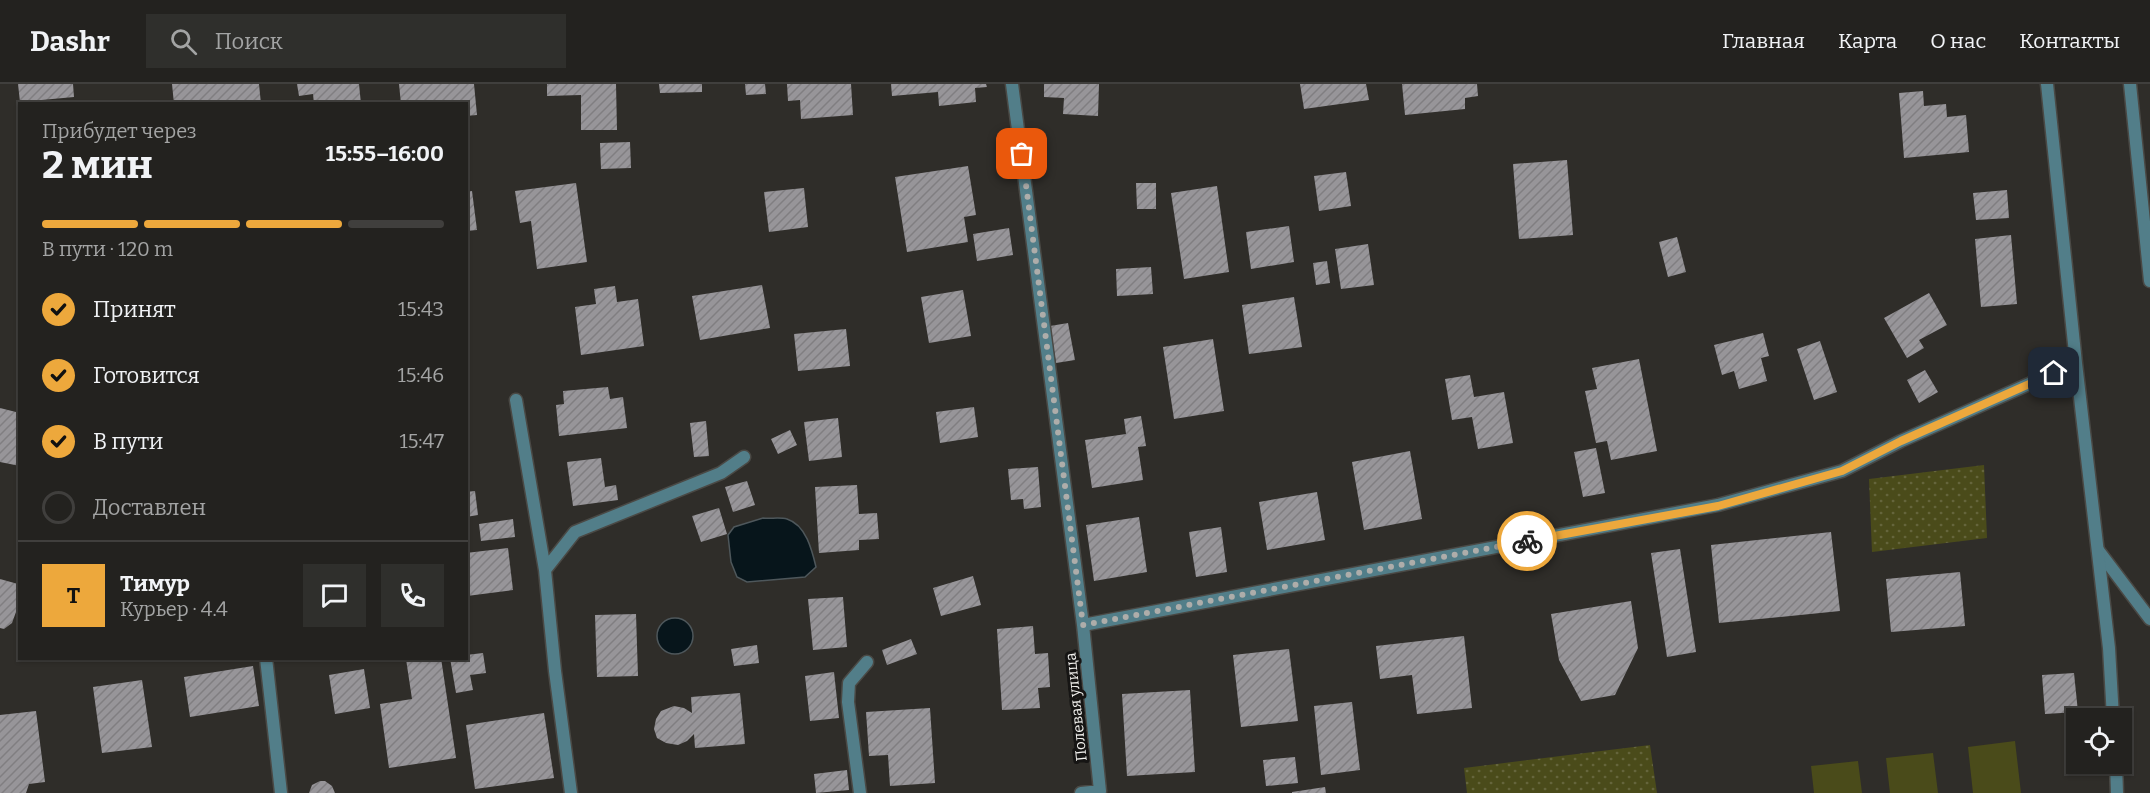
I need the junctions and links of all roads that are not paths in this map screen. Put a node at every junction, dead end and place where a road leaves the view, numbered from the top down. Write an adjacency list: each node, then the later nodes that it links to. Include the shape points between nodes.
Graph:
1 (1012, 84): 11 (street)
2 (2047, 84): 5 (street)
3 (2130, 84): 4 (street)
4 (2150, 281)
5 (2076, 363): 8 (street); 11 (street, via 1842,471 1718,506)
6 (516, 400): 9 (street)
7 (744, 457): 9 (street, via 721,473 575,532)
8 (2098, 550): 10 (street); 14 (street)
9 (545, 570): 17 (street)
10 (2150, 619)
11 (1083, 625): 19 (street, Полевая улица, via 1100,791)
12 (266, 660): 16 (street)
13 (867, 662): 18 (street, via 849,683)
14 (2112, 708)
15 (2116, 774): 20 (street)
16 (281, 793)
17 (571, 793)
18 (860, 793)
19 (1081, 793)
20 (2117, 793)

